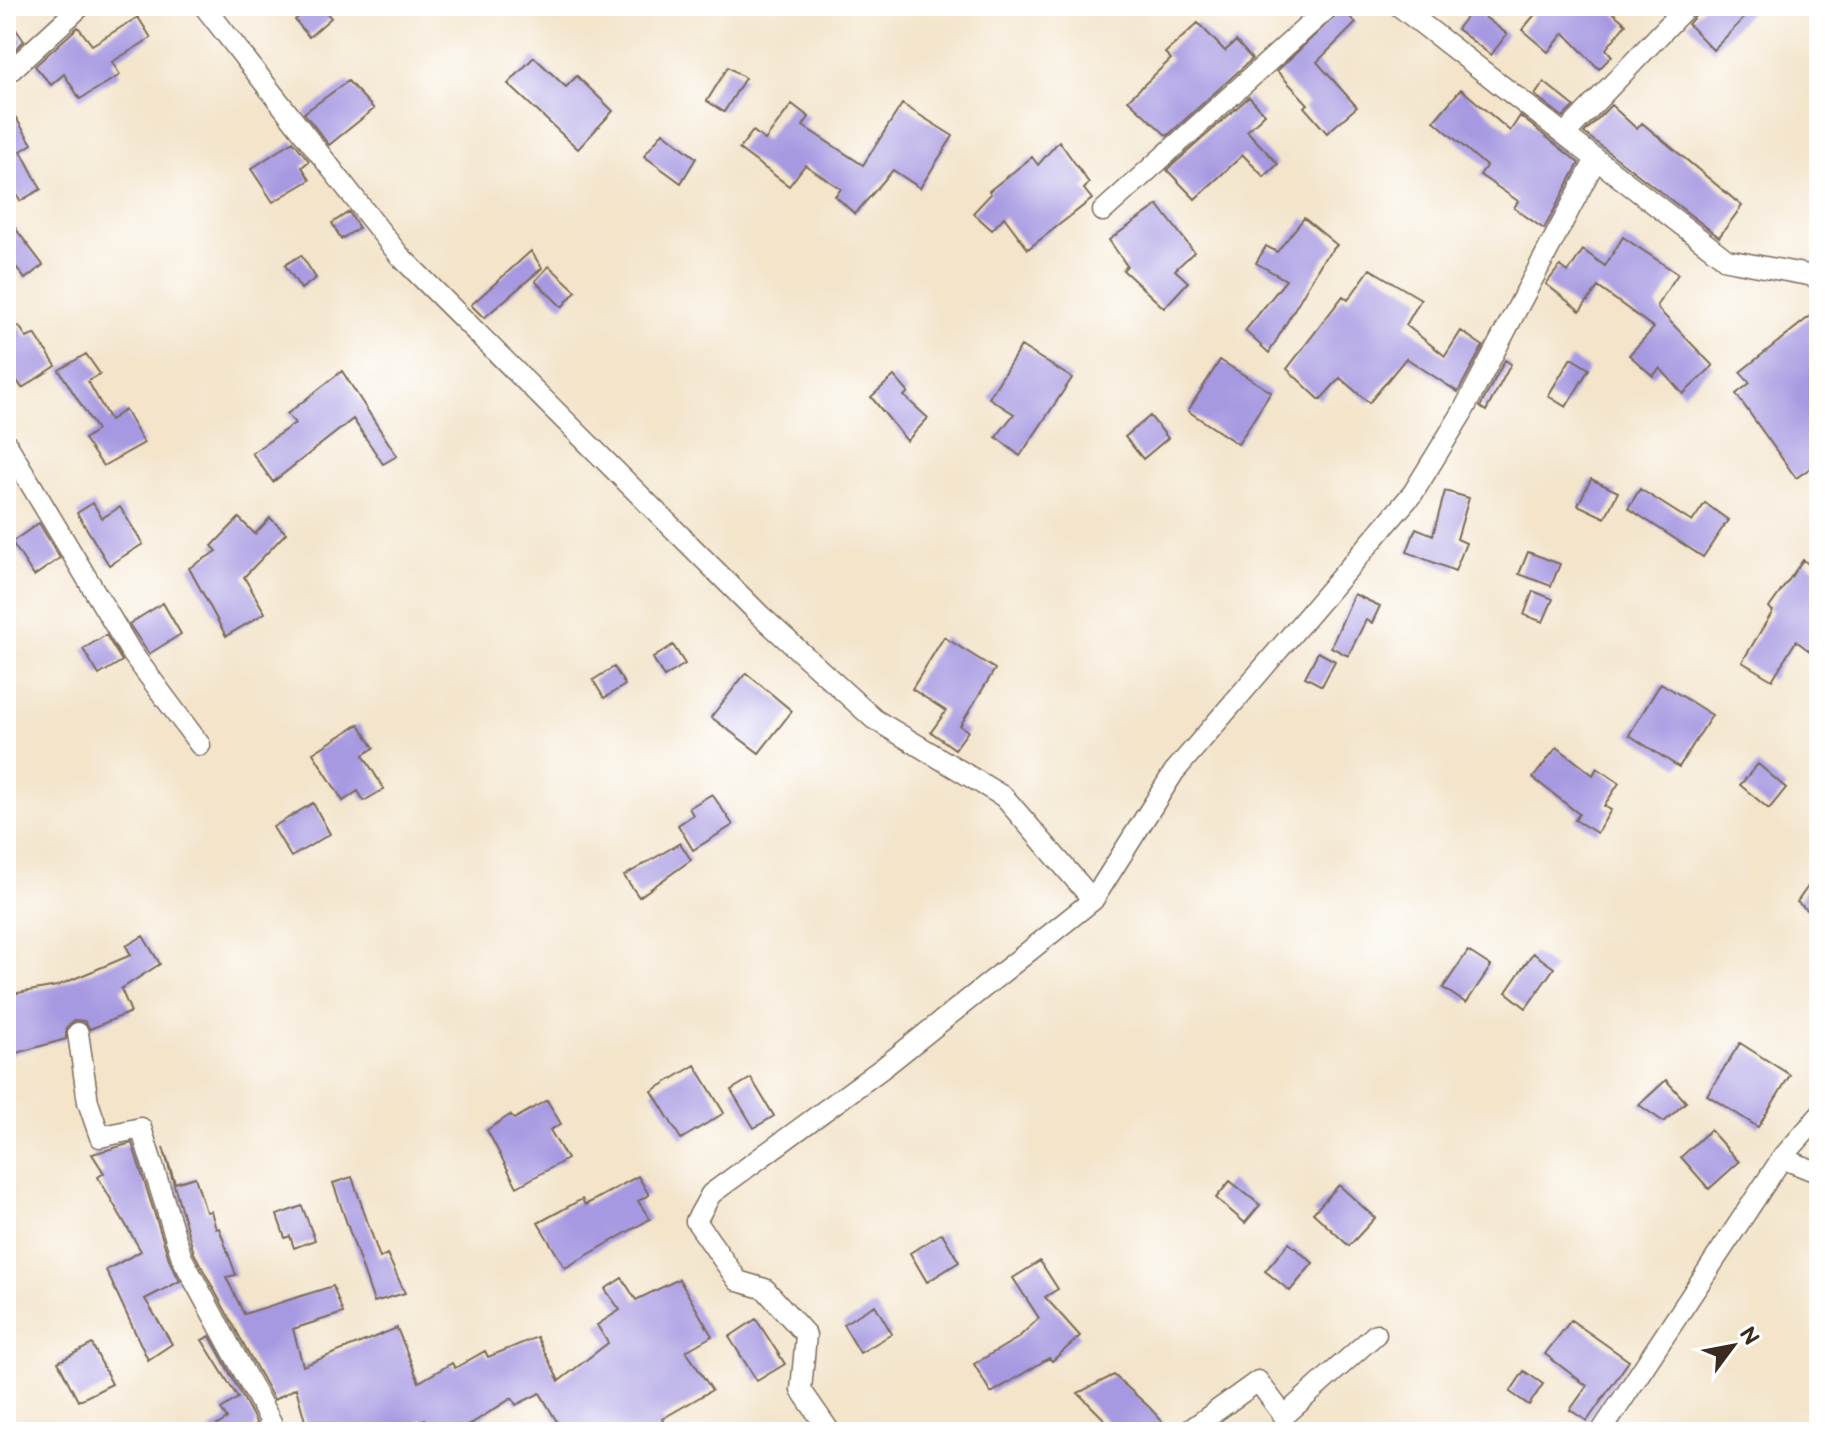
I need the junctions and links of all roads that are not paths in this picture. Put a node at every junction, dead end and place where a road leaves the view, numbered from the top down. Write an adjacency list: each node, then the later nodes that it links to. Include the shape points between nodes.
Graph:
1 (81, 6): 6 (street)
2 (204, 6): 13 (street, via 399,255 761,616 874,719 1004,797)
3 (1330, 6): 9 (street)
4 (1399, 6): 7 (street)
5 (1687, 6): 7 (street)
6 (6, 75)
7 (1565, 134): 8 (street)
8 (1596, 159): 10 (street, via 1727,260); 13 (street, via 1462,413 1413,493 1174,772)
9 (1103, 211)
10 (1819, 277)
11 (6, 443): 12 (street, via 131,652)
12 (200, 745)
13 (1093, 900): 20 (street, via 884,1067 711,1194 696,1221 738,1281 765,1289 806,1335 801,1390)
14 (78, 1033): 19 (street, via 88,1102 100,1137 141,1128 182,1258 271,1422)
15 (1819, 1116): 16 (street)
16 (1782, 1158): 17 (street); 22 (street)
17 (1819, 1173)
18 (1376, 1334): 21 (street, via 1284,1416 1258,1381)
19 (266, 1432)
20 (830, 1432)
21 (1187, 1432)
22 (1601, 1432)

